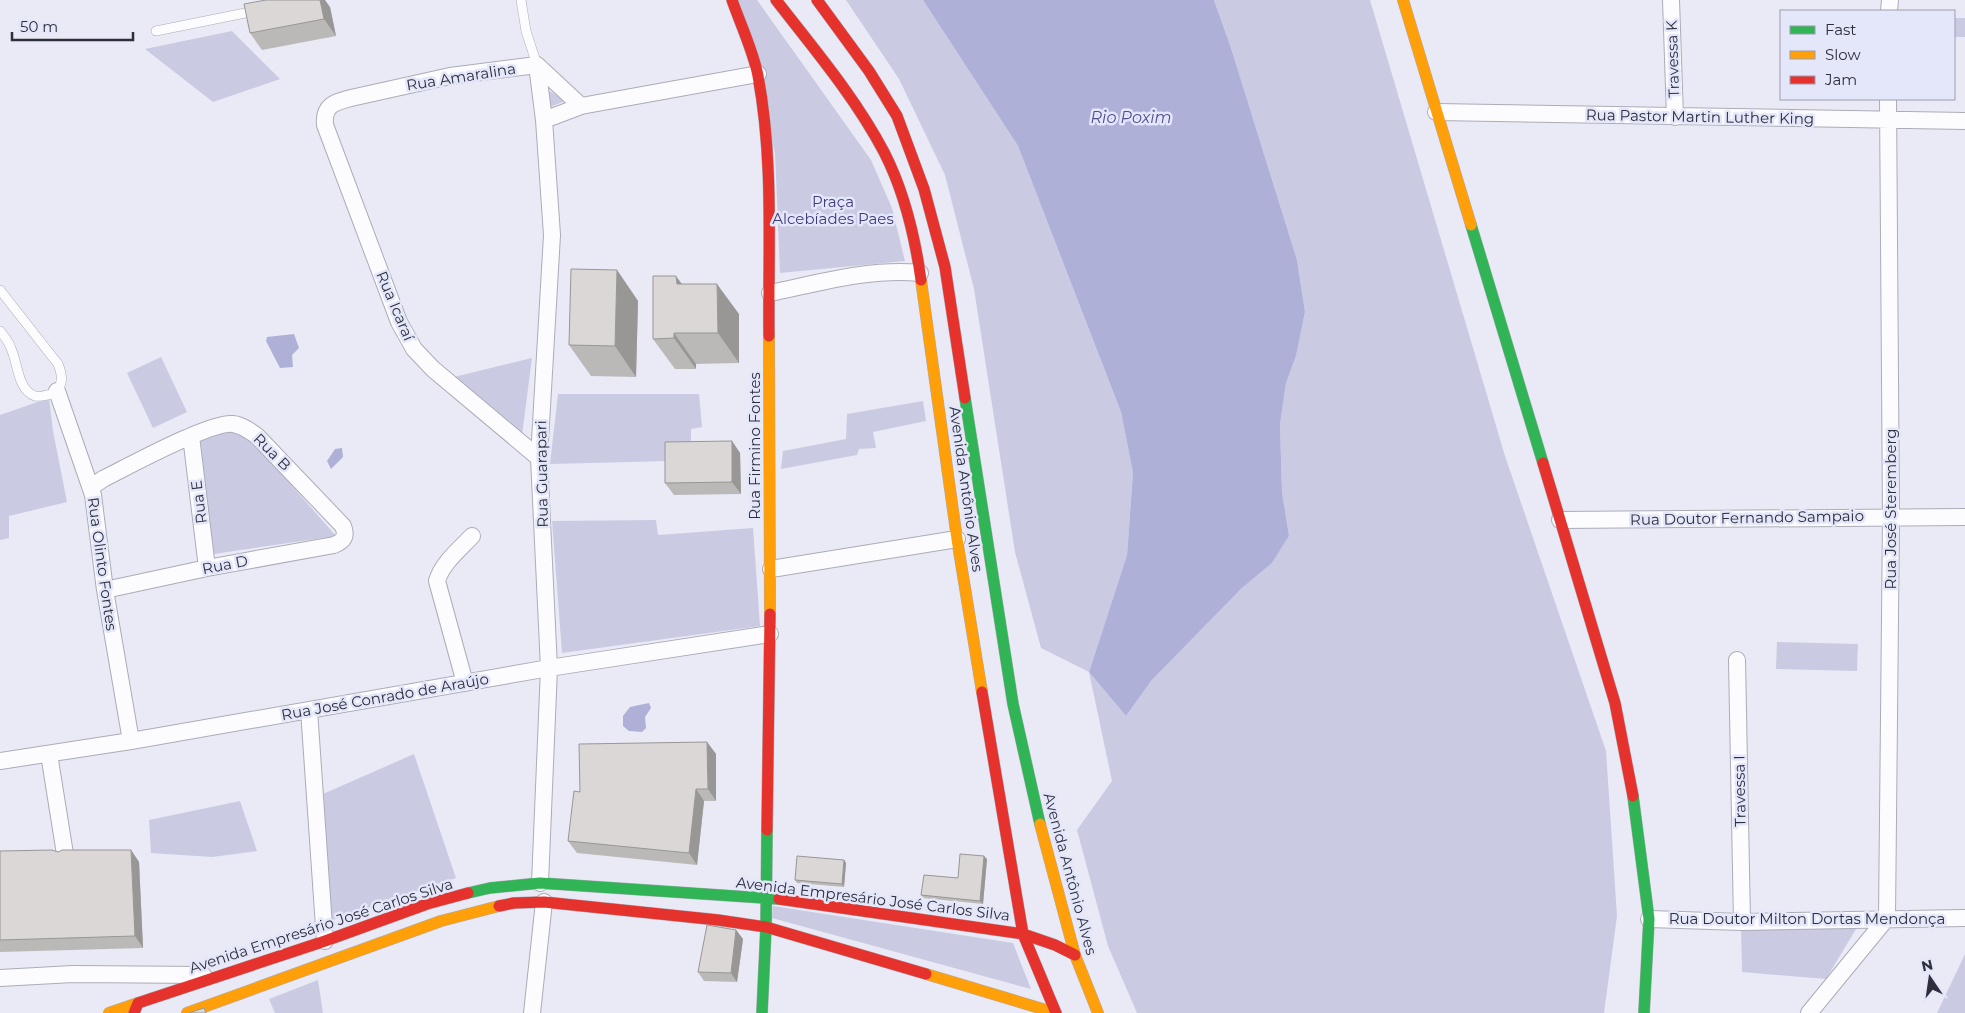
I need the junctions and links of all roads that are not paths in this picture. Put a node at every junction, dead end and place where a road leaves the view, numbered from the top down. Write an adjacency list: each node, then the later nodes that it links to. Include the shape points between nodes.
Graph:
1 (521, 0): 9 (lane)
2 (732, 0): 10 (main road, Rua Firmino Fontes)
3 (776, 0): 19 (main road, Avenida Antônio Alves, via 854,102 884,152 903,198)
4 (817, 0): 55 (main road, Avenida Antônio Alves, via 897,116 924,189 945,267 1013,704 1039,822)
5 (1403, 0): 14 (main road)
6 (1671, 0): 15 (street, Travessa K)
7 (263, 10): 8 (lane)
8 (156, 31)
9 (537, 66): 12 (street, Rua Amaralina); 13 (street, Rua Amaralina, via 450,76 351,98); 16 (street, Rua Guarapari)
10 (758, 74): 12 (street); 21 (main road, Rua Firmino Fontes, via 765,126)
11 (1888, 100): 17 (street, Rua José Steremberg)
12 (581, 106): 16 (street)
13 (328, 108): 25 (street, Rua Icaraí, via 324,116 326,125 399,322 414,349 433,369)
14 (1436, 112): 15 (street, Rua Pastor Martin Luther King); 29 (main road)
15 (1675, 117): 17 (street, Rua Pastor Martin Luther King)
16 (544, 120): 25 (street, Rua Guarapari, via 552,235)
17 (1887, 121): 18 (street, Rua Pastor Martin Luther King); 27 (street, Rua José Steremberg)
18 (1965, 121)
19 (920, 273): 21 (street, via 879,272); 32 (main road, Avenida Antônio Alves)
20 (0, 290): 23 (lane, via 58,364 62,374)
21 (770, 293): 34 (main road, Rua Firmino Fontes)
22 (0, 331): 23 (lane, via 12,351 25,388 35,396)
23 (57, 391): 26 (street, Rua Olinto Fontes)
24 (191, 436): 26 (street, Rua B); 31 (street, Rua B, via 222,424 244,428 257,436 343,526); 33 (street, Rua E)
25 (539, 458): 38 (street, Rua Guarapari)
26 (91, 487): 35 (street, Rua Olinto Fontes)
27 (1891, 516): 28 (street, Rua Doutor Fernando Sampaio); 29 (street, Rua Doutor Fernando Sampaio); 48 (street, Rua José Steremberg)
28 (1965, 517)
29 (1560, 520): 50 (main road, via 1615,703 1634,798)
30 (472, 536): 39 (street, via 446,564 437,581)
31 (344, 539): 33 (street, Rua D, via 334,544)
32 (957, 540): 34 (street); 53 (main road, Avenida Antônio Alves)
33 (206, 568): 35 (street, Rua D)
34 (771, 569): 36 (main road, Rua Firmino Fontes)
35 (105, 590): 41 (street, Rua Olinto Fontes)
36 (770, 634): 38 (street, Rua José Conrado de Araújo); 46 (main road, Rua Firmino Fontes)
37 (1737, 660): 51 (street, Travessa I)
38 (550, 668): 39 (street, Rua José Conrado de Araújo); 45 (street, Rua Guarapari)
39 (465, 684): 40 (street, Rua José Conrado de Araújo)
40 (309, 710): 41 (street, Rua José Conrado de Araújo); 54 (street)
41 (131, 741): 42 (street, Rua José Conrado de Araújo)
42 (49, 754): 43 (street, Rua José Conrado de Araújo); 44 (street)
43 (0, 761)
44 (65, 854)
45 (540, 883): 46 (main road, Avenida Empresário José Carlos Silva); 54 (main road, Avenida Empresário José Carlos Silva, via 490,888 427,904)
46 (766, 897): 52 (main road, Rua Firmino Fontes); 53 (main road, Avenida Empresário José Carlos Silva)
47 (544, 902): 52 (main road); 62 (main road, via 482,909 441,921); 63 (street)
48 (1888, 918): 49 (street, Rua Doutor Milton Dortas Mendonça); 51 (street, Rua Doutor Milton Dortas Mendonça); 68 (street)
49 (1965, 918)
50 (1649, 919): 51 (street, Rua Doutor Milton Dortas Mendonça); 67 (main road)
51 (1742, 922)
52 (766, 927): 64 (main road, Rua Firmino Fontes); 65 (main road)
53 (1023, 934): 55 (main road, Avenida Empresário José Carlos Silva); 65 (main road, Avenida Antônio Alves)
54 (325, 941): 56 (main road, Avenida Empresário José Carlos Silva)
55 (1075, 955): 66 (main road, Avenida Antônio Alves, via 1086,996)
56 (223, 975): 57 (street, via 73,974); 58 (main road, Avenida Empresário José Carlos Silva)
57 (0, 978)
58 (158, 996): 59 (main road, Avenida Empresário José Carlos Silva); 61 (main road)
59 (136, 1008): 60 (main road, Avenida Empresário José Carlos Silva)
60 (109, 1013)
61 (156, 1013)
62 (187, 1013)
63 (532, 1013)
64 (762, 1013)
65 (1058, 1013)
66 (1098, 1013)
67 (1644, 1013)
68 (1809, 1013)

